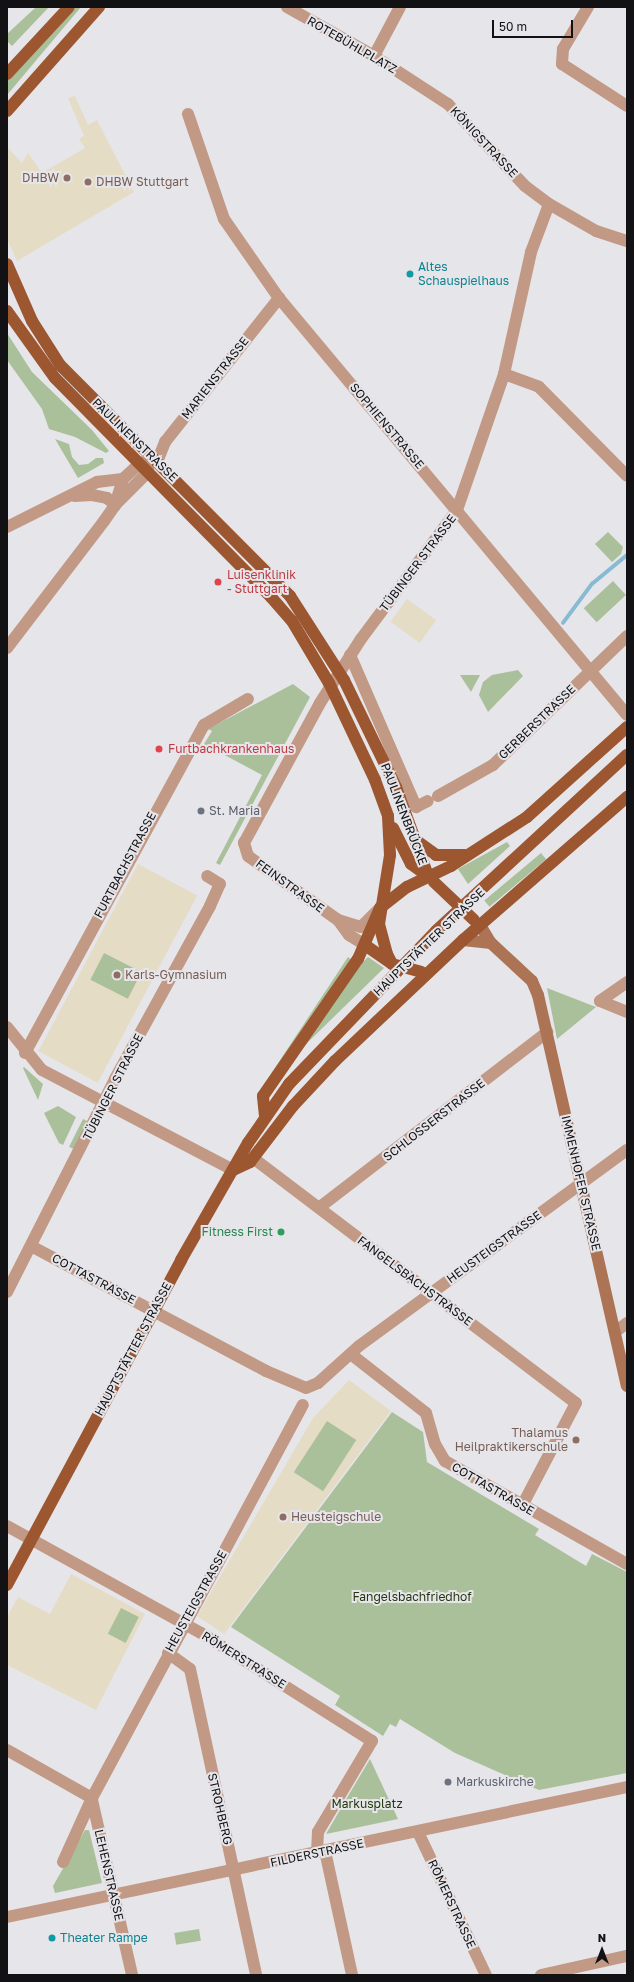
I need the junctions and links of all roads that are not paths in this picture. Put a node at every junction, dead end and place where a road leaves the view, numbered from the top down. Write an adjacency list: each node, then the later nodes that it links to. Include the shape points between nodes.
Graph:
1 (69, 7): 7 (main road)
2 (99, 7): 10 (main road)
3 (287, 7): 6 (street, ROTEBÜHLPLATZ)
4 (400, 7): 6 (street)
5 (588, 7): 9 (street, via 568,39 561,56 562,64)
6 (374, 56): 8 (street, ROTEBÜHLPLATZ)
7 (7, 74)
8 (417, 84): 12 (street, KÖNIGSTRASSE, via 448,104 525,186)
9 (627, 106)
10 (9, 107)
11 (188, 114): 15 (street, SOPHIENSTRASSE, via 224,218)
12 (549, 204): 13 (street, KÖNIGSTRASSE, via 596,231); 17 (street, TÜBINGER STRASSE, via 531,252)
13 (627, 241)
14 (7, 264): 18 (main road, PAULINENSTRASSE, via 32,321 60,365)
15 (279, 298): 18 (street, MARIENSTRASSE); 23 (street, SOPHIENSTRASSE)
16 (7, 312): 18 (main road, PAULINENSTRASSE, via 55,378)
17 (504, 374): 19 (street, via 539,387); 23 (street, TÜBINGER STRASSE)
18 (148, 461): 20 (street); 22 (street, MARIENSTRASSE); 25 (main road, PAULINENSTRASSE); 26 (main road, PAULINENSTRASSE)
19 (627, 476)
20 (123, 479): 21 (street, via 97,482); 22 (street, MARIENSTRASSE)
21 (64, 498): 22 (street, via 92,495 107,498); 24 (street)
22 (115, 505): 28 (street, MARIENSTRASSE)
23 (458, 510): 29 (street, TÜBINGER STRASSE); 30 (street, SOPHIENSTRASSE)
24 (7, 527)
25 (290, 596): 38 (main road, PAULINENBRÜCKE, bridge, via 327,649 355,700)
26 (271, 597): 39 (main road, PAULINENBRÜCKE, bridge, via 292,621 329,683 375,780)
27 (627, 636): 30 (street, GERBERSTRASSE)
28 (7, 648)
29 (350, 655): 30 (street, GERBERSTRASSE, via 416,807 493,765); 40 (street, TÜBINGER STRASSE, via 266,799 246,838)
30 (592, 670): 32 (street, SOPHIENSTRASSE)
31 (248, 699): 56 (street, FURTBACHSTRASSE, via 204,725)
32 (627, 715)
33 (627, 727): 41 (main road, via 528,817 494,840)
34 (627, 755): 36 (main road, HAUPTSTÄTTER STRASSE)
35 (627, 766): 36 (main road, HAUPTSTÄTTER STRASSE)
36 (604, 779): 58 (main road, HAUPTSTÄTTER STRASSE, via 436,932 307,1064)
37 (627, 797): 46 (main road)
38 (414, 834): 41 (main road, via 436,855); 43 (main road, PAULINENBRÜCKE)
39 (394, 840): 43 (main road, PAULINENBRÜCKE, via 411,864); 44 (main road)
40 (245, 851): 45 (street, FEINSTRASSE)
41 (464, 855): 43 (main road)
42 (207, 876): 57 (street, TÜBINGER STRASSE, via 220,884)
43 (431, 879): 44 (main road, via 394,896); 46 (main road, bridge)
44 (380, 908): 45 (street, FEINSTRASSE, via 361,927); 49 (main road); 50 (main road, via 379,931)
45 (338, 920): 49 (street, FEINSTRASSE, via 349,935)
46 (477, 922): 47 (main road); 48 (main road)
47 (463, 940): 48 (main road); 51 (main road)
48 (491, 943): 55 (main road, IMMENHOFER STRASSE, via 532,980)
49 (365, 945): 50 (main road); 58 (main road, via 264,1096)
50 (387, 959): 51 (main road, bridge, via 421,972)
51 (437, 965): 60 (main road, via 313,1082)
52 (627, 982): 53 (street, via 600,1001)
53 (627, 1012)
54 (7, 1026): 56 (street)
55 (547, 1032): 62 (main road, IMMENHOFER STRASSE); 63 (street, SCHLOSSERSTRASSE)
56 (25, 1052): 57 (street, via 42,1070)
57 (104, 1102): 61 (street); 64 (street, TÜBINGER STRASSE)
58 (265, 1116): 61 (main road, HAUPTSTÄTTER STRASSE)
59 (627, 1150): 62 (street, HEUSTEIGSTRASSE)
60 (253, 1158): 61 (main road, via 242,1168); 63 (street, FANGELSBACHSTRASSE)
61 (233, 1170): 67 (main road, HAUPTSTÄTTER STRASSE)
62 (581, 1183): 66 (street, HEUSTEIGSTRASSE); 69 (main road, IMMENHOFER STRASSE)
63 (320, 1207): 66 (street, FANGELSBACHSTRASSE)
64 (31, 1246): 65 (street, TÜBINGER STRASSE); 67 (street, COTTASTRASSE)
65 (7, 1292)
66 (431, 1293): 70 (street, HEUSTEIGSTRASSE); 74 (street, FANGELSBACHSTRASSE, via 576,1403)
67 (154, 1311): 72 (street, COTTASTRASSE, via 298,1387); 76 (main road, HAUPTSTÄTTER STRASSE)
68 (627, 1323): 69 (street)
69 (615, 1332): 71 (main road, IMMENHOFER STRASSE)
70 (352, 1355): 72 (street, HEUSTEIGSTRASSE, via 318,1383); 74 (street, COTTASTRASSE, via 426,1413 435,1444 445,1461)
71 (627, 1386)
72 (306, 1388)
73 (303, 1404): 79 (street, HEUSTEIGSTRASSE)
74 (522, 1506): 77 (street, COTTASTRASSE)
75 (7, 1526): 76 (street, RÖMERSTRASSE)
76 (31, 1539): 78 (main road, HAUPTSTÄTTER STRASSE); 79 (street, RÖMERSTRASSE)
77 (627, 1564)
78 (7, 1585)
79 (184, 1623): 80 (street, HEUSTEIGSTRASSE); 85 (street, RÖMERSTRASSE, via 372,1741 318,1832)
80 (168, 1653): 83 (street, HEUSTEIGSTRASSE); 87 (street, STROHBERG, via 190,1669)
81 (7, 1750): 83 (street)
82 (627, 1787): 84 (street, FILDERSTRASSE)
83 (92, 1798): 86 (street, HEUSTEIGSTRASSE); 88 (street, LEHENSTRASSE)
84 (418, 1832): 85 (street, FILDERSTRASSE); 94 (street, RÖMERSTRASSE)
85 (321, 1851): 87 (street, FILDERSTRASSE); 93 (street)
86 (63, 1862)
87 (234, 1870): 88 (street, FILDERSTRASSE); 92 (street, STROHBERG)
88 (115, 1896): 89 (street, FILDERSTRASSE); 91 (street, LEHENSTRASSE)
89 (7, 1917)
90 (627, 1956): 95 (street)
91 (132, 1975)
92 (256, 1975)
93 (352, 1975)
94 (486, 1975)
95 (541, 1975)

